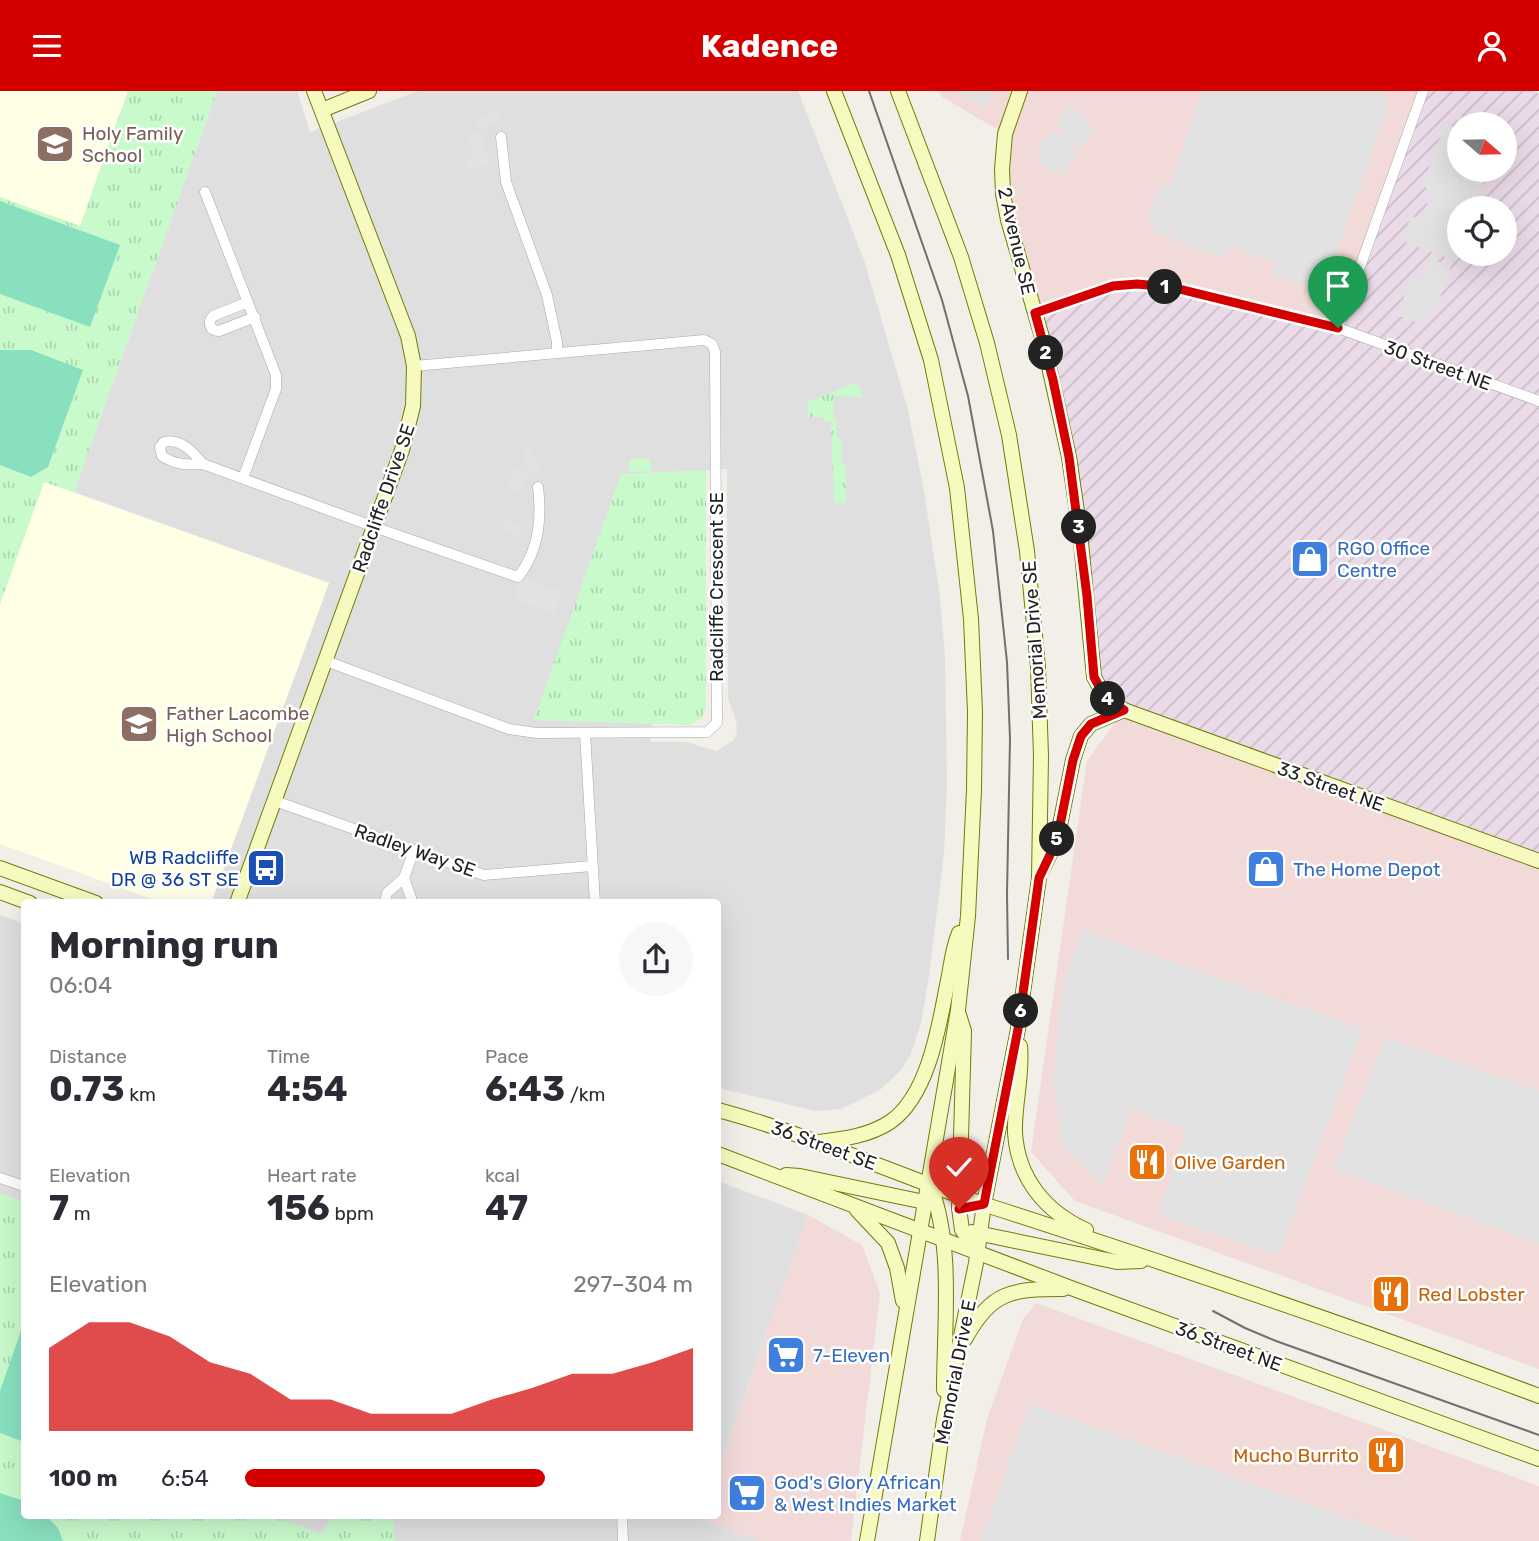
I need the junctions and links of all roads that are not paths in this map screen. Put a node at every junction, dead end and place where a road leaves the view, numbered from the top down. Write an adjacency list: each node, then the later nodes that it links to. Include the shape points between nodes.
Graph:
1 (314, 91): 7 (main road, Radcliffe Drive SE)
2 (369, 91): 7 (main road)
3 (834, 91): 38 (main road, via 898,255 930,360 957,488 975,712)
4 (898, 91): 29 (main road, Memorial Drive SE, via 961,257 1009,435 1038,667)
5 (1020, 91): 11 (main road, 2 Avenue SE, via 1005,134 1003,194)
6 (1423, 91): 13 (street)
7 (322, 110): 15 (main road, Radcliffe Drive SE, via 408,335)
8 (501, 137): 14 (street, via 506,182 547,295)
9 (205, 192): 10 (street)
10 (248, 302): 12 (street); 12 (street, via 213,316 210,326 219,331)
11 (1035, 313): 13 (street, 30 Street NE, via 1113,286 1137,284 1171,287); 22 (main road, 2 Avenue SE, via 1069,457 1094,677 1105,697)
12 (255, 317): 18 (street, via 276,375 276,390)
13 (1338, 328): 16 (street, 30 Street NE)
14 (557, 353): 15 (street, Radcliffe Crescent SE); 23 (street, Radcliffe Crescent SE, via 704,340 715,352 717,723 707,732)
15 (414, 366): 20 (main road, Radcliffe Drive SE, via 413,406)
16 (1539, 401)
17 (203, 464): 18 (street)
18 (243, 478): 20 (street)
19 (538, 487): 20 (street, via 540,526 527,565 518,577)
20 (375, 527): 21 (main road, Radcliffe Drive SE)
21 (326, 661): 23 (street, Radcliffe Crescent SE, via 509,729); 24 (main road, Radcliffe Drive SE)
22 (1124, 710): 26 (main road, 33 Street NE); 29 (main road, via 1091,724 1081,736 1057,840)
23 (585, 733): 27 (street)
24 (275, 801): 25 (street, Radley Way SE); 33 (main road, Radcliffe Drive SE)
25 (414, 850): 27 (street, Radley Way SE, via 484,875); 30 (street)
26 (1539, 861)
27 (592, 866): 36 (street)
28 (0, 868): 32 (main road)
29 (1039, 878): 40 (main road, Memorial Drive SE)
30 (404, 879): 34 (street, via 387,893); 35 (street)
31 (0, 892): 37 (main road)
32 (85, 899)
33 (238, 899)
34 (386, 899)
35 (411, 899)
36 (595, 899)
37 (21, 900)
38 (968, 916): 39 (main road); 42 (main road, via 957,936 935,1042 906,1109 890,1122 856,1137)
39 (958, 1010): 46 (main road); 48 (main road, via 964,1031)
40 (1018, 1029): 50 (main road, Memorial Drive SE); 56 (main road, via 1022,1065 1015,1133 1028,1180 1050,1208)
41 (721, 1111): 42 (main road, 36 Street SE)
42 (817, 1142): 46 (main road, 36 Street SE)
43 (721, 1155): 44 (main road)
44 (774, 1174): 49 (main road); 51 (main road)
45 (0, 1178): 47 (street)
46 (929, 1183): 48 (main road); 49 (main road)
47 (21, 1186)
48 (959, 1202): 49 (main road); 50 (main road); 53 (main road)
49 (931, 1203): 52 (main road); 54 (main road)
50 (984, 1204): 55 (main road, Memorial Drive E); 56 (main road)
51 (853, 1207): 52 (main road); 60 (main road, via 888,1243)
52 (919, 1230): 54 (main road, 36 Street NE); 60 (main road)
53 (962, 1230): 54 (main road); 55 (main road); 57 (main road)
54 (943, 1233): 57 (main road, 36 Street NE); 63 (main road)
55 (981, 1233): 57 (main road, Memorial Drive E); 58 (main road, via 1117,1262)
56 (1120, 1250): 58 (main road)
57 (978, 1252): 59 (main road, 36 Street NE); 61 (main road, Memorial Drive E)
58 (1149, 1260): 62 (main road, via 1258,1294)
59 (1071, 1289): 61 (main road, via 1019,1290 998,1299 984,1310); 64 (main road, 36 Street NE)
60 (905, 1312): 67 (main road)
61 (958, 1352): 63 (main road, Memorial Drive E)
62 (1539, 1396)
63 (944, 1419): 68 (main road, Memorial Drive E)
64 (1539, 1459)
65 (622, 1519): 66 (street)
66 (624, 1541)
67 (867, 1541)
68 (927, 1541)

